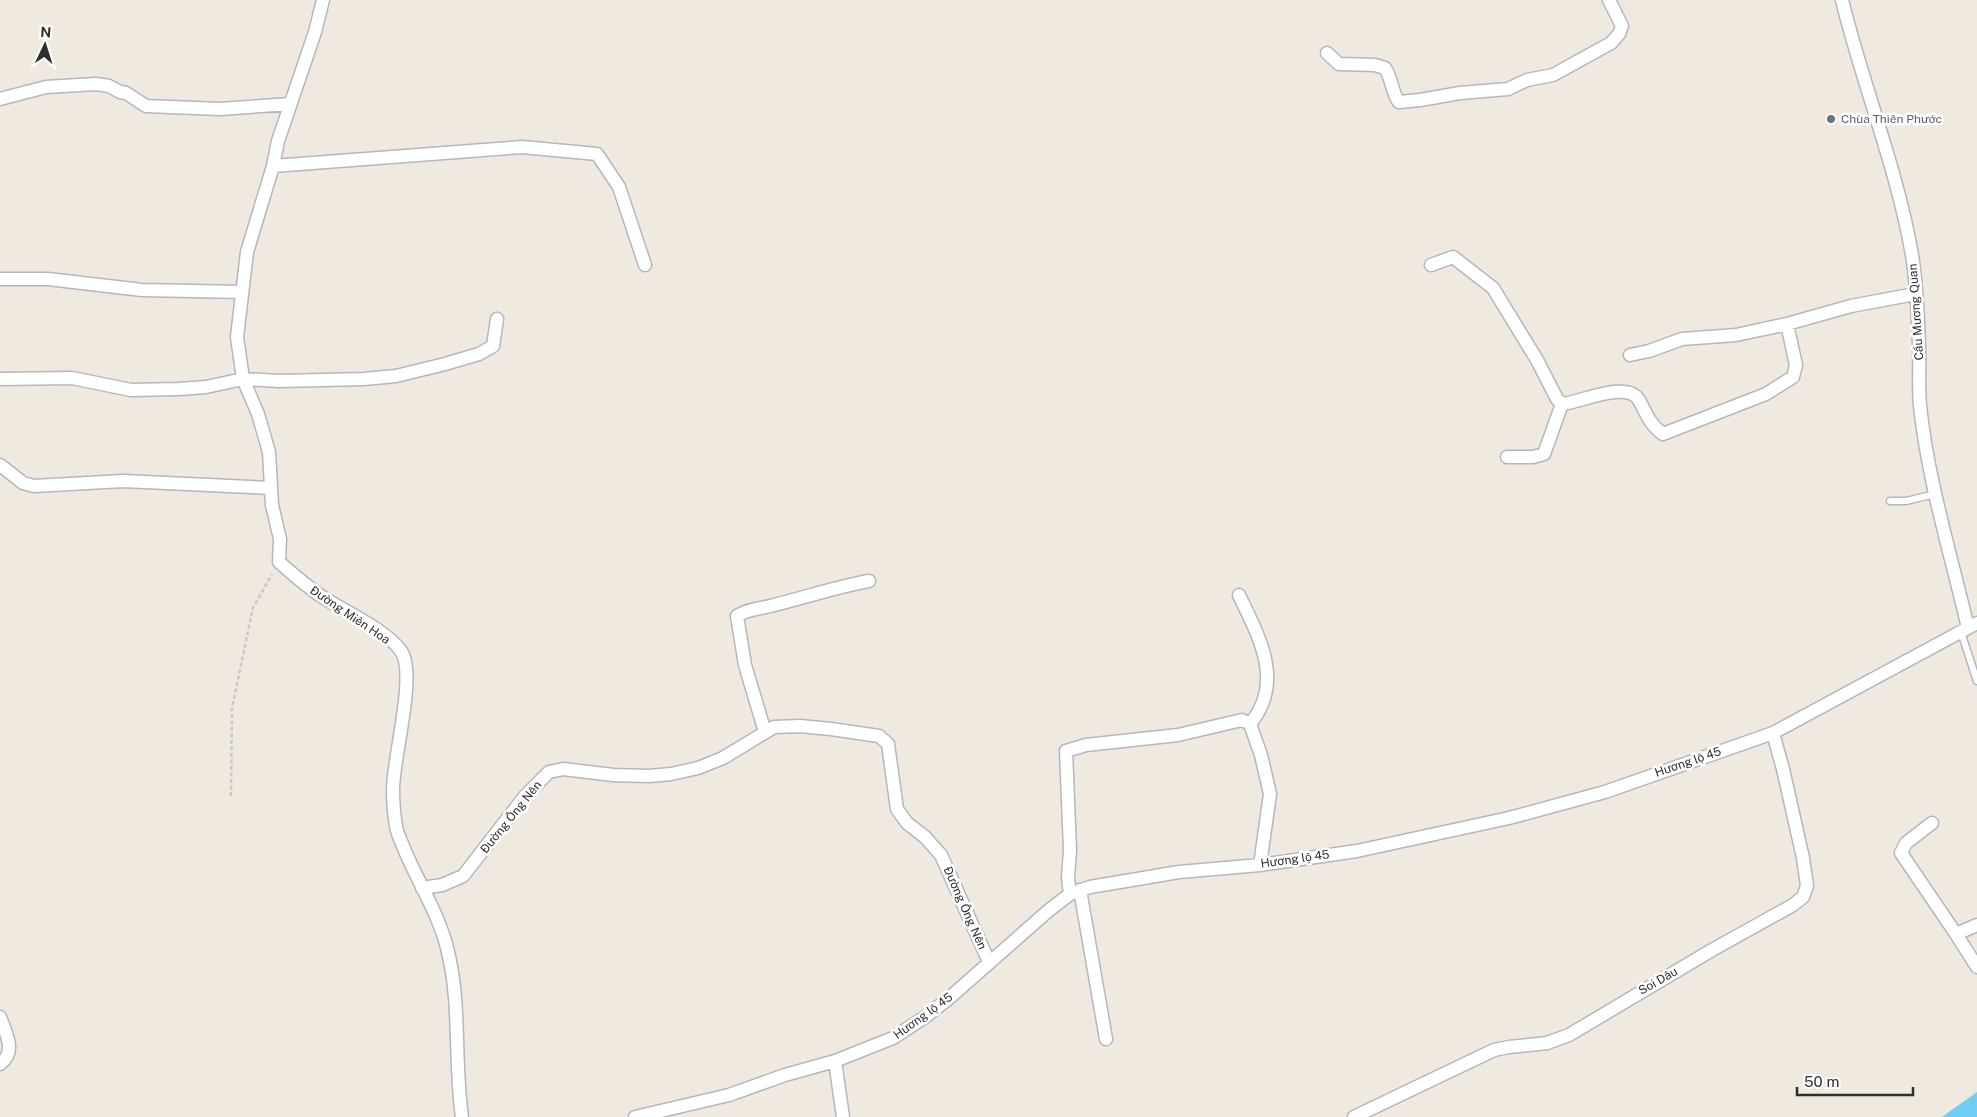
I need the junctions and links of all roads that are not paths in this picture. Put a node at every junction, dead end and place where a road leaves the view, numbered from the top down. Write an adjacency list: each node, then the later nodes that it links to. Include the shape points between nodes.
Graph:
1 (323, 0): 6 (street)
2 (1609, 0): 4 (street, via 1622,26 1611,43 1553,75 1527,80 1508,89 1460,92 1398,102 1386,68 1338,64)
3 (1842, 0): 12 (street, Cầu Mương Quan, via 1852,43 1894,175 1912,257)
4 (1327, 53)
5 (0, 99): 6 (street, via 46,87 96,84 126,93 146,106 220,109)
6 (290, 104): 7 (street)
7 (272, 166): 8 (street, via 522,147 597,154 619,187); 11 (street, via 247,252)
8 (645, 265)
9 (1431, 265): 18 (street, via 1453,257 1493,288)
10 (0, 279): 11 (street, via 48,279 142,290)
11 (242, 292): 17 (street, via 237,337)
12 (1915, 294): 14 (street, via 1851,306); 22 (street, Cầu Mương Quan, via 1920,404)
13 (497, 319): 17 (street, via 494,346 479,354 396,376 279,381)
14 (1787, 324): 15 (street, via 1736,335 1682,339); 18 (street, via 1796,366 1793,377 1766,394 1663,434 1654,428 1635,394 1627,391 1612,391 1576,403)
15 (1630, 355)
16 (0, 379): 17 (street, via 72,378 131,390 206,387)
17 (242, 379): 21 (street, via 258,414 269,452)
18 (1562, 404): 19 (street, via 1544,454)
19 (1507, 457)
20 (0, 465): 21 (street, via 24,483 34,486 123,481)
21 (271, 488): 33 (street, Đường Miên Hoa, via 280,539 280,562 322,597 380,632 401,651 407,662 405,707 395,755 393,789 396,827)
22 (1935, 494): 23 (lane); 26 (street, Cầu Mương Quan)
23 (1890, 501)
24 (869, 580): 29 (street, via 744,611 737,616 744,665)
25 (1239, 595): 28 (street, via 1267,662 1266,688 1259,714)
26 (1969, 628): 27 (lane); 30 (street, Hương lộ 45)
27 (1977, 681)
28 (1250, 724): 32 (street, via 1270,794); 34 (street, via 1242,720 1178,736 1086,745 1066,751 1068,878)
29 (765, 732): 33 (street, Đường Ông Nên, via 723,758 670,774 613,775 563,768 549,772 525,796 464,876 442,885); 37 (street, Đường Ông Nên, via 792,727 831,729 879,736 888,744 898,809 907,823 940,855)
30 (1773, 733): 32 (street, Hương lộ 45, via 1605,792 1509,818 1357,851); 46 (street, Soi Dâu, via 1803,858 1807,886 1803,897 1568,1035 1547,1043 1494,1050)
31 (1932, 823): 36 (street, via 1906,843 1901,853)
32 (1260, 864): 34 (street, Hương lộ 45, via 1179,872)
33 (422, 888): 43 (street, Đường Miên Hoa, via 448,949 454,980)
34 (1075, 892): 37 (street, Hương lộ 45); 40 (street)
35 (1977, 925): 36 (street)
36 (1956, 934): 38 (street)
37 (989, 962): 41 (street, Hương lộ 45, via 925,1017 893,1038)
38 (1977, 967)
39 (0, 1017): 42 (street, via 10,1046 6,1060)
40 (1106, 1039)
41 (835, 1061): 44 (street, Hương lộ 45, via 729,1095); 45 (street)
42 (0, 1064)
43 (462, 1117)
44 (635, 1117)
45 (843, 1117)
46 (1354, 1117)

